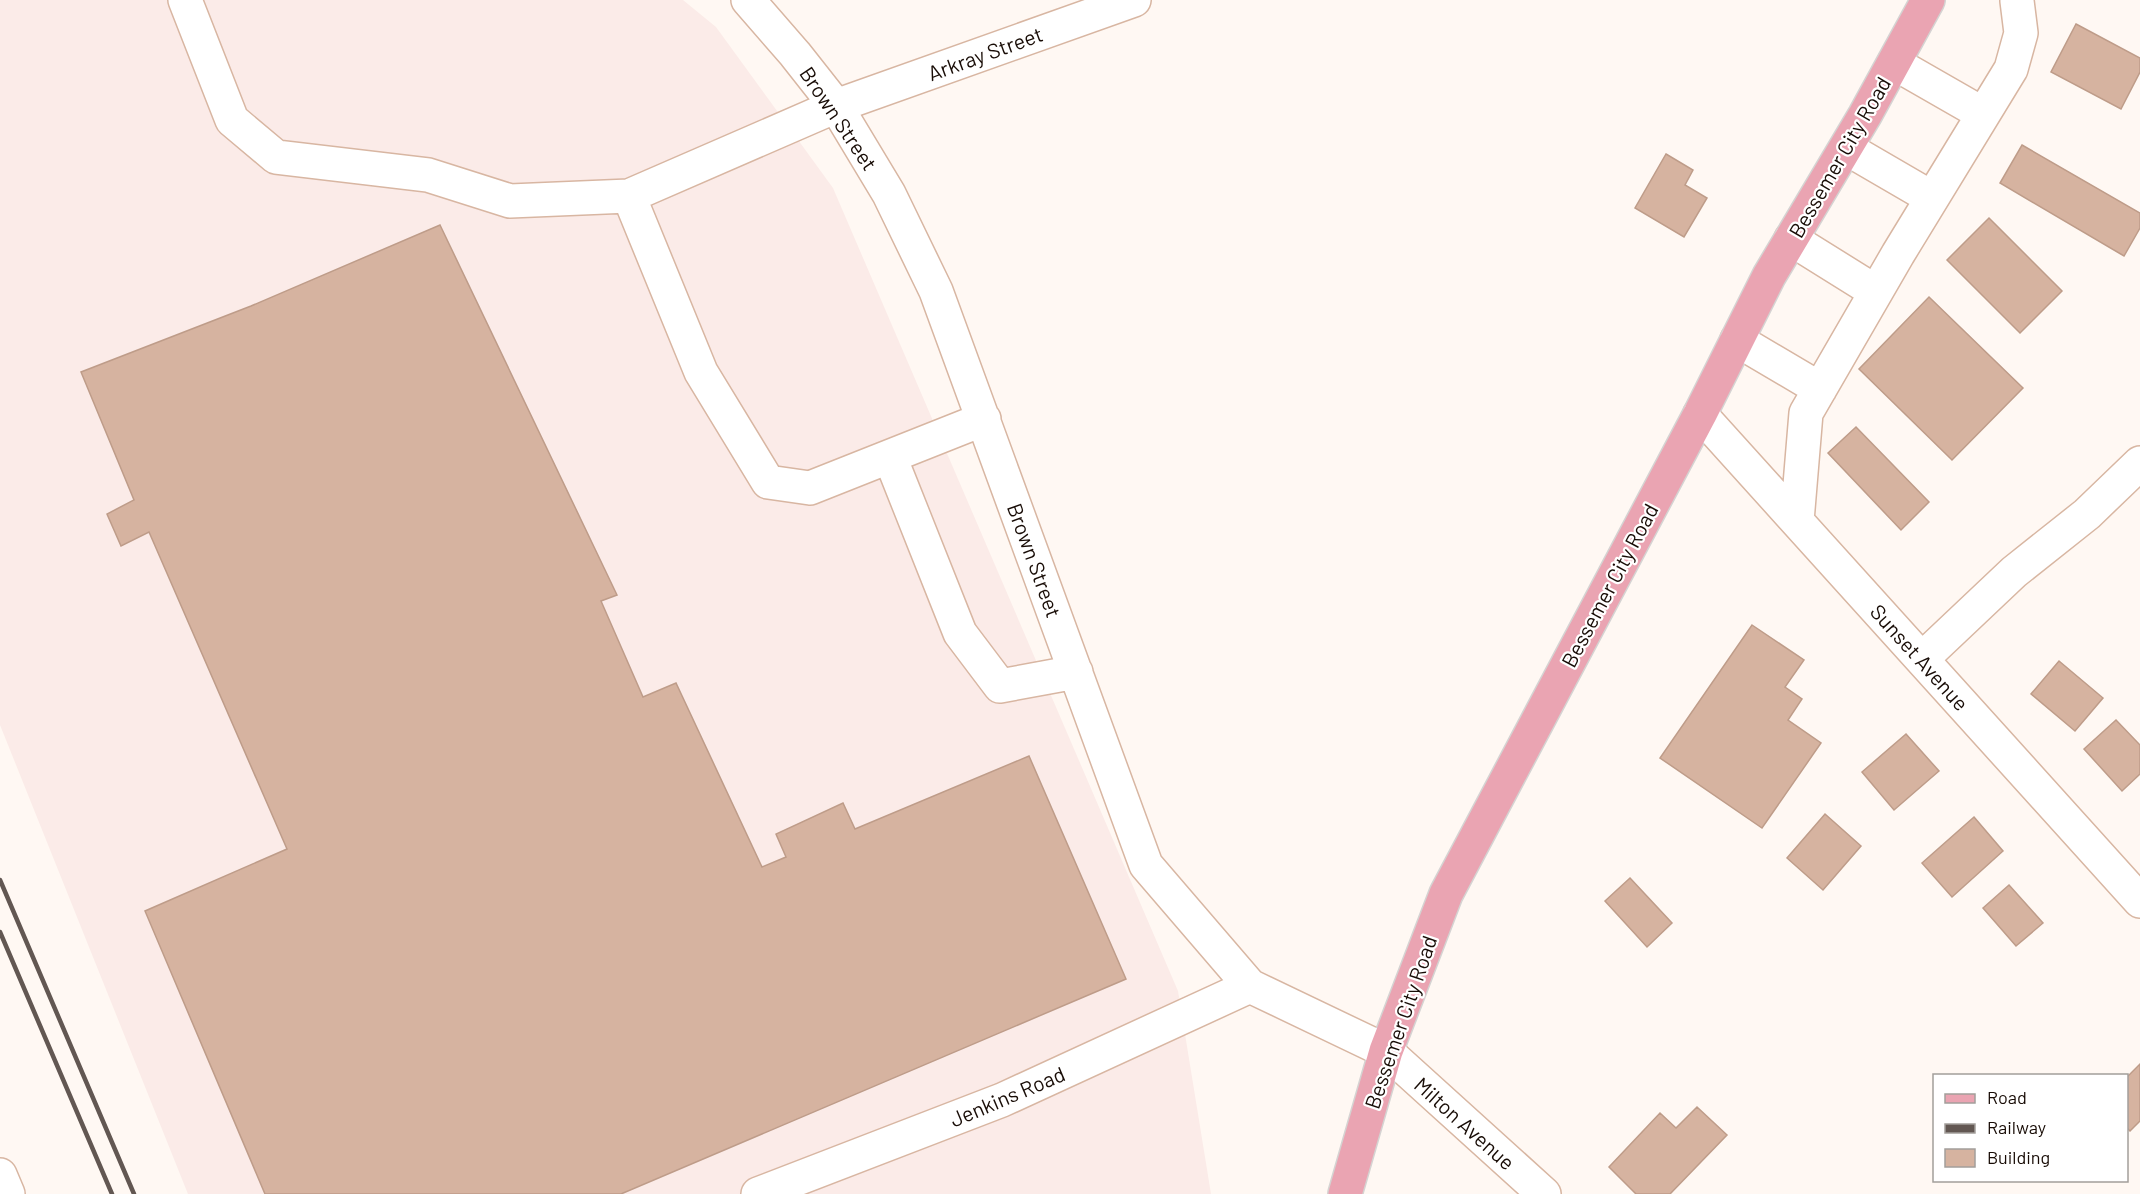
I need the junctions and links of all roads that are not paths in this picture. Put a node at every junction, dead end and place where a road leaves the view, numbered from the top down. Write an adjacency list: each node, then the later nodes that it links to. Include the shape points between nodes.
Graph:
1 (184, 0): 11 (street, via 232,120 276,157 428,175 510,201)
2 (748, 0): 8 (street, Brown Street)
3 (1134, 0): 8 (street, Arkray Street)
4 (1928, 0): 7 (main road, Bessemer City Road)
5 (2012, 0): 6 (street)
6 (2017, 0): 9 (street, via 2021,33 2011,69)
7 (1894, 63): 9 (street); 10 (main road, Bessemer City Road)
8 (836, 106): 11 (street, Arkray Street); 18 (street, Brown Street, via 889,194 936,291)
9 (1983, 114): 12 (street)
10 (1846, 148): 12 (street); 13 (main road, Bessemer City Road)
11 (629, 196): 19 (street, via 701,372 768,482 810,488)
12 (1932, 198): 14 (street)
13 (1791, 239): 14 (street); 15 (main road, Bessemer City Road)
14 (1876, 292): 16 (street)
15 (1737, 340): 16 (street); 17 (main road, Bessemer City Road)
16 (1820, 389): 21 (street, via 1806,413)
17 (1700, 414): 21 (street, Sunset Avenue); 26 (main road, Bessemer City Road, via 1446,894)
18 (984, 419): 19 (street); 23 (street, Brown Street)
19 (890, 457): 23 (street, via 960,633 1000,686)
20 (2140, 463): 22 (street, via 2087,514 2014,572)
21 (1797, 521): 22 (street, Sunset Avenue)
22 (1922, 659): 24 (street, Sunset Avenue)
23 (1076, 672): 25 (street, Brown Street, via 1146,865)
24 (2140, 901)
25 (1250, 986): 26 (street, Brown Street); 28 (street, Jenkins Road, via 1002,1100)
26 (1386, 1051): 31 (main road, Bessemer City Road); 32 (street, Milton Avenue)
27 (0, 1174): 29 (street)
28 (800, 1186): 30 (street, Jenkins Road)
29 (8, 1194)
30 (758, 1194)
31 (1345, 1194)
32 (1544, 1194)

